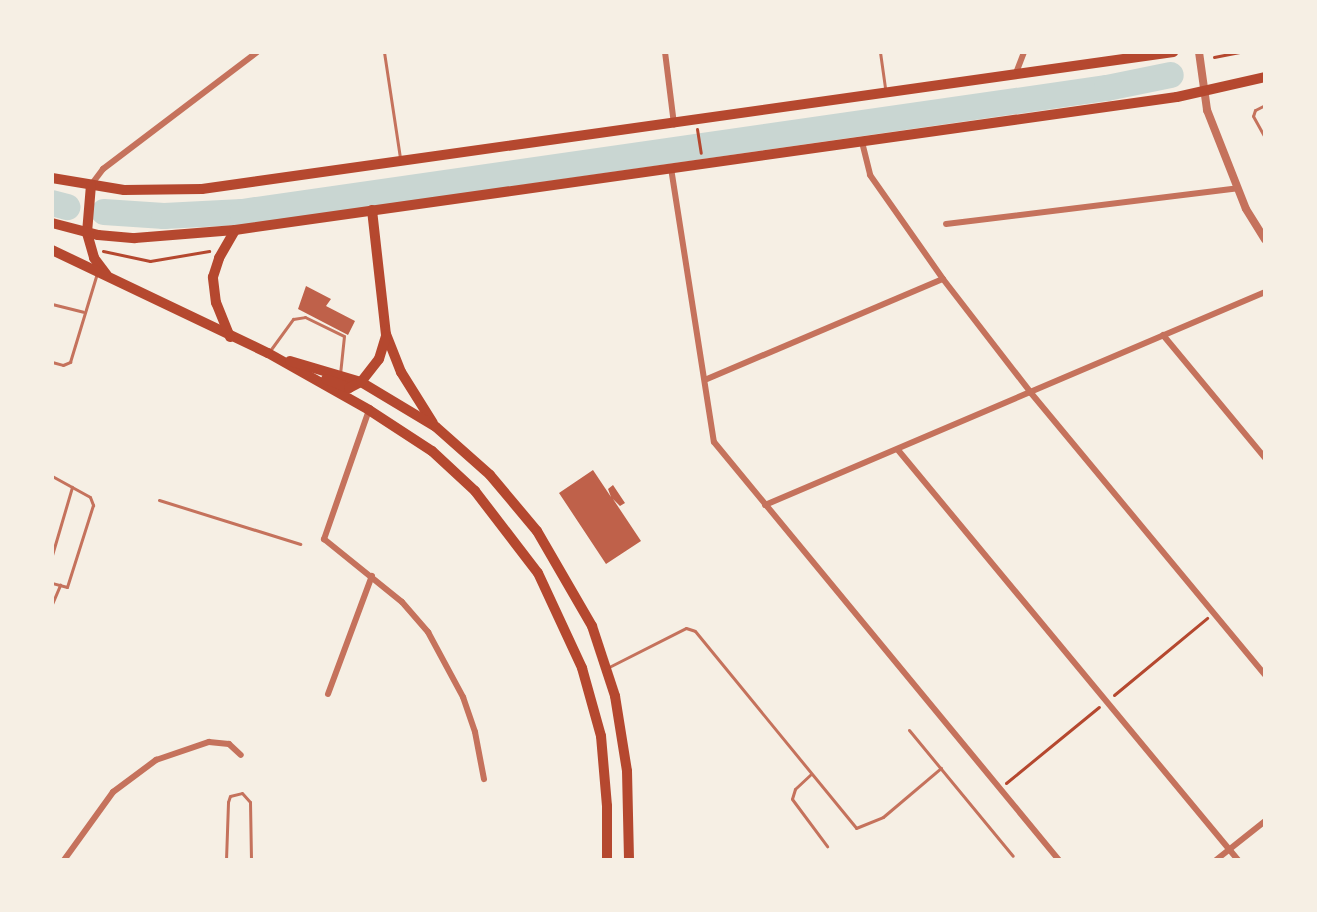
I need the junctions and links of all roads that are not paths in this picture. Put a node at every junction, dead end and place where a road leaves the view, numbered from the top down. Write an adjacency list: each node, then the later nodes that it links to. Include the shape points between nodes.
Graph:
1 (257, 52): 8 (street)
2 (384, 52): 17 (lane)
3 (665, 52): 14 (street)
4 (880, 52): 11 (lane)
5 (1024, 52): 9 (street)
6 (1173, 52): 9 (main road)
7 (1199, 52): 12 (street)
8 (249, 55): 20 (street, via 103,169)
9 (1016, 73): 11 (main road)
10 (1265, 77): 12 (main road)
11 (886, 93): 14 (main road)
12 (1203, 93): 16 (main road); 21 (street)
13 (1265, 105): 15 (lane, via 1253,116)
14 (674, 124): 17 (main road)
15 (1265, 138)
16 (862, 142): 18 (main road); 30 (street, via 870,175)
17 (401, 162): 20 (main road, via 202,189)
18 (671, 167): 22 (main road); 40 (street)
19 (52, 178): 20 (main road)
20 (91, 185): 26 (main road)
21 (1238, 188): 24 (street); 27 (street)
22 (372, 210): 25 (main road); 34 (main road)
23 (52, 223): 26 (main road)
24 (946, 224)
25 (235, 230): 26 (main road, via 135,238); 36 (main road, via 215,267 213,289)
26 (87, 233): 29 (main road)
27 (1265, 239)
28 (52, 250): 29 (main road)
29 (103, 275): 33 (lane); 36 (main road)
30 (943, 279): 40 (street); 42 (street)
31 (1265, 292): 35 (street)
32 (52, 304): 33 (lane)
33 (85, 313): 38 (lane, via 70,362)
34 (386, 334): 41 (main road, via 379,359); 44 (main road, via 401,372)
35 (1163, 335): 42 (street); 46 (street)
36 (230, 337): 37 (main road)
37 (272, 356): 39 (main road); 39 (lane, via 294,318 305,317 344,336); 41 (main road, via 344,387); 43 (main road)
38 (52, 362)
39 (340, 374): 41 (main road)
40 (707, 379): 50 (street, via 714,442)
41 (361, 382): 44 (main road)
42 (1031, 393): 45 (street); 58 (street)
43 (369, 410): 53 (street, via 324,534 328,544); 72 (main road, via 432,451 475,491 518,544 555,604 582,668 601,736)
44 (436, 427): 57 (main road, via 490,475 537,531 576,593)
45 (898, 450): 50 (street); 67 (street)
46 (1265, 458)
47 (52, 476): 48 (lane)
48 (72, 487): 52 (lane); 55 (lane, via 90,497 93,505 67,587)
49 (159, 500): 51 (lane)
50 (765, 505): 74 (street)
51 (300, 544)
52 (52, 555)
53 (372, 576): 59 (street); 64 (street, via 415,615 449,666 475,732)
54 (52, 583): 55 (lane)
55 (60, 585): 56 (lane)
56 (52, 604)
57 (607, 669): 63 (lane, via 692,628); 73 (main road, via 623,734)
58 (1265, 675)
59 (328, 694)
60 (909, 730): 62 (lane)
61 (241, 755): 69 (street, via 229,744 209,742 156,760 113,792)
62 (941, 768): 63 (lane, via 883,817 861,828 852,825); 68 (lane)
63 (811, 774): 66 (lane, via 792,799)
64 (484, 779)
65 (1265, 821): 67 (street)
66 (827, 846)
67 (1229, 849): 75 (street); 76 (street)
68 (1013, 856)
69 (64, 860)
70 (226, 860): 71 (lane, via 228,802 242,793 250,802)
71 (251, 860)
72 (607, 860)
73 (629, 860)
74 (1059, 860)
75 (1216, 860)
76 (1238, 860)

